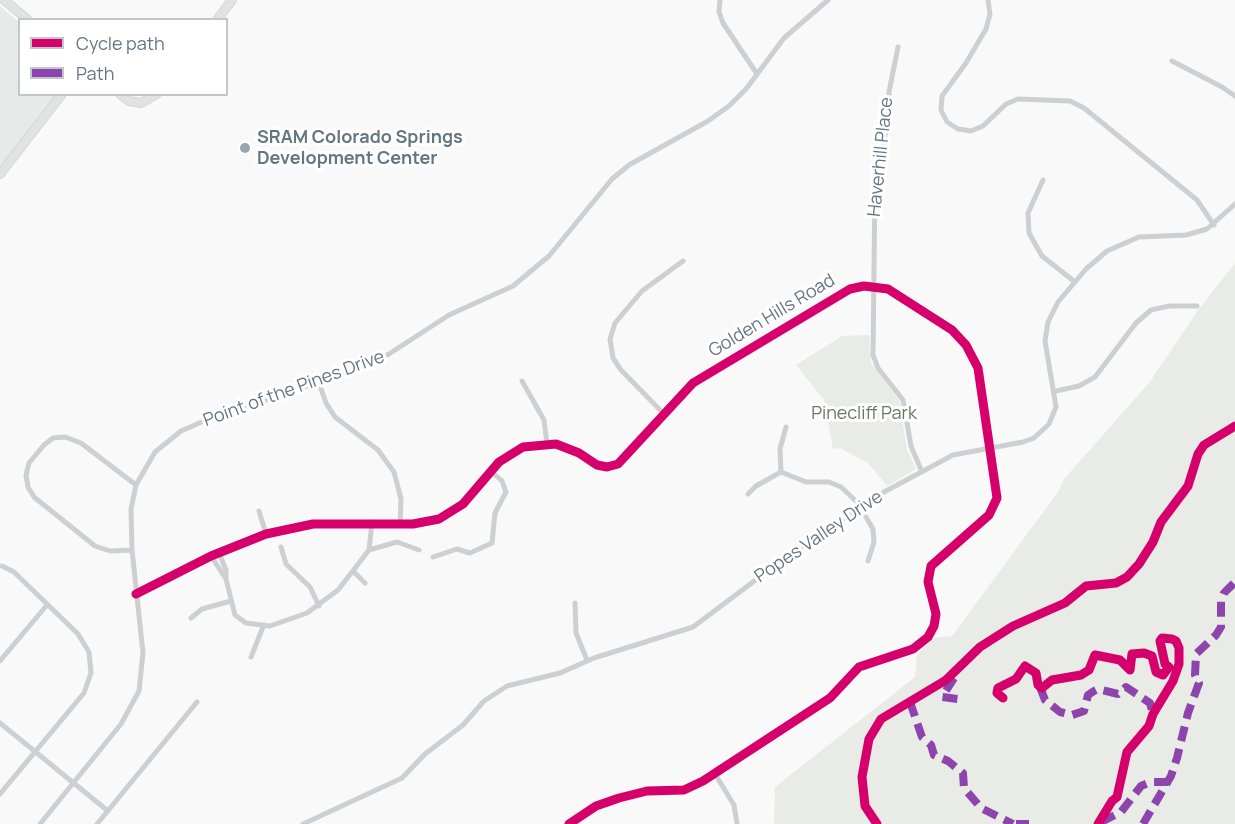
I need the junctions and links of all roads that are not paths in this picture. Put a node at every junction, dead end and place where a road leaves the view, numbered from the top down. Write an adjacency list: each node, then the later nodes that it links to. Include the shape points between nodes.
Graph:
1 (4, 0): 6 (street)
2 (232, 0): 7 (street)
3 (720, 0): 10 (street, via 723,23)
4 (828, 0): 10 (street, Point of the Pines Drive, via 790,32)
5 (988, 0): 20 (street, via 986,29 942,96 941,110 947,122 970,131 983,126 1006,104 1018,99 1070,101 1084,108 1197,200)
6 (26, 18)
7 (218, 18)
8 (898, 47): 23 (street, Haverhill Place, via 875,178)
9 (1172, 61): 15 (street)
10 (757, 74): 26 (street, Point of the Pines Drive, via 716,116 629,165 612,179 528,276 449,315 381,358)
11 (60, 96): 16 (street)
12 (68, 96): 16 (street)
13 (123, 96): 14 (street, via 141,103)
14 (153, 96)
15 (1235, 96)
16 (38, 126): 17 (street)
17 (0, 174)
18 (1043, 180): 22 (street, via 1028,213 1029,233 1042,256)
19 (1235, 204): 20 (street, Popes Valley Drive)
20 (1214, 225): 22 (street, Popes Valley Drive, via 1192,234 1155,235 1124,243 1101,255)
21 (683, 261): 28 (street, via 642,291 615,323 610,339 611,351 621,370)
22 (1075, 282): 27 (street, Popes Valley Drive, via 1054,308 1046,334)
23 (873, 286): 28 (street, Golden Hills Road, via 850,289 693,383); 31 (street, via 902,296 952,330 966,345 978,368); 34 (street, Haverhill Place, via 873,356 903,400 910,446)
24 (1197, 306): 27 (street, via 1151,310 1136,322 1095,377 1079,386)
25 (522, 381): 30 (street, via 544,420)
26 (319, 383): 35 (street, Point of the Pines Drive, via 181,431 155,452); 40 (street, via 335,417 378,450 394,472 401,499)
27 (1056, 391): 31 (street, Popes Valley Drive, via 1055,413 1041,433 1023,442)
28 (664, 414): 30 (street, Golden Hills Road, via 626,458 612,466 597,465 573,450)
29 (786, 427): 33 (street, via 780,449)
30 (547, 444): 32 (street, Golden Hills Road, via 517,449)
31 (991, 447): 34 (street, Popes Valley Drive, via 953,455); 67 (street, via 996,504 989,515 931,566 928,582 936,620 925,641 914,649 859,667 830,698)
32 (491, 471): 40 (street, Golden Hills Road, via 456,510 431,521); 48 (street, via 502,481 506,492 495,513 492,543 470,553 457,549)
33 (781, 472): 36 (street); 37 (street, via 806,482 836,484 847,490)
34 (922, 472): 37 (street, Popes Valley Drive)
35 (136, 485): 43 (street, Point of the Pines Drive, via 130,509); 43 (street, via 81,443 65,437 53,438 44,445 29,463 26,475 34,497 95,546 110,551)
36 (748, 494)
37 (860, 507): 49 (street, via 873,529); 62 (street, Popes Valley Drive, via 699,624)
38 (259, 511): 41 (street)
39 (372, 522): 40 (street, Golden Hills Road); 41 (street, Golden Hills Road, via 313,524); 44 (street)
40 (400, 524)
41 (266, 534): 46 (street, Golden Hills Road)
42 (280, 547): 58 (street, via 286,564 310,587)
43 (132, 550): 54 (street, Point of the Pines Drive)
44 (369, 550): 45 (street, via 397,542); 51 (street)
45 (419, 550)
46 (219, 553): 47 (street, Golden Hills Road); 52 (street)
47 (211, 556): 52 (street); 54 (street, Golden Hills Road)
48 (434, 557)
49 (868, 561)
50 (2, 566): 57 (street, via 14,572)
51 (354, 572): 53 (street); 58 (street)
52 (226, 579): 55 (street)
53 (365, 583)
54 (136, 594): 68 (street, Point of the Pines Drive, via 143,653 139,691 121,724)
55 (231, 601): 59 (street, via 202,609); 60 (street, via 240,620)
56 (575, 603): 62 (street, via 576,633)
57 (47, 605): 63 (street); 66 (street, via 85,644 92,673 84,693)
58 (319, 606): 60 (street, via 294,619)
59 (191, 618)
60 (263, 627): 61 (street)
61 (251, 657)
62 (587, 660): 73 (street, Popes Valley Drive, via 560,673 501,689 402,778)
63 (0, 661)
64 (198, 702): 70 (street)
65 (0, 723): 66 (street)
66 (35, 752): 68 (street); 69 (street)
67 (715, 774): 74 (street, via 684,790 637,793 607,802); 75 (street, via 734,805)
68 (74, 783): 70 (street); 71 (street, Point of the Pines Drive)
69 (0, 794)
70 (108, 811): 72 (street)
71 (40, 824)
72 (98, 824)
73 (303, 824)
74 (568, 824)
75 (737, 824)

